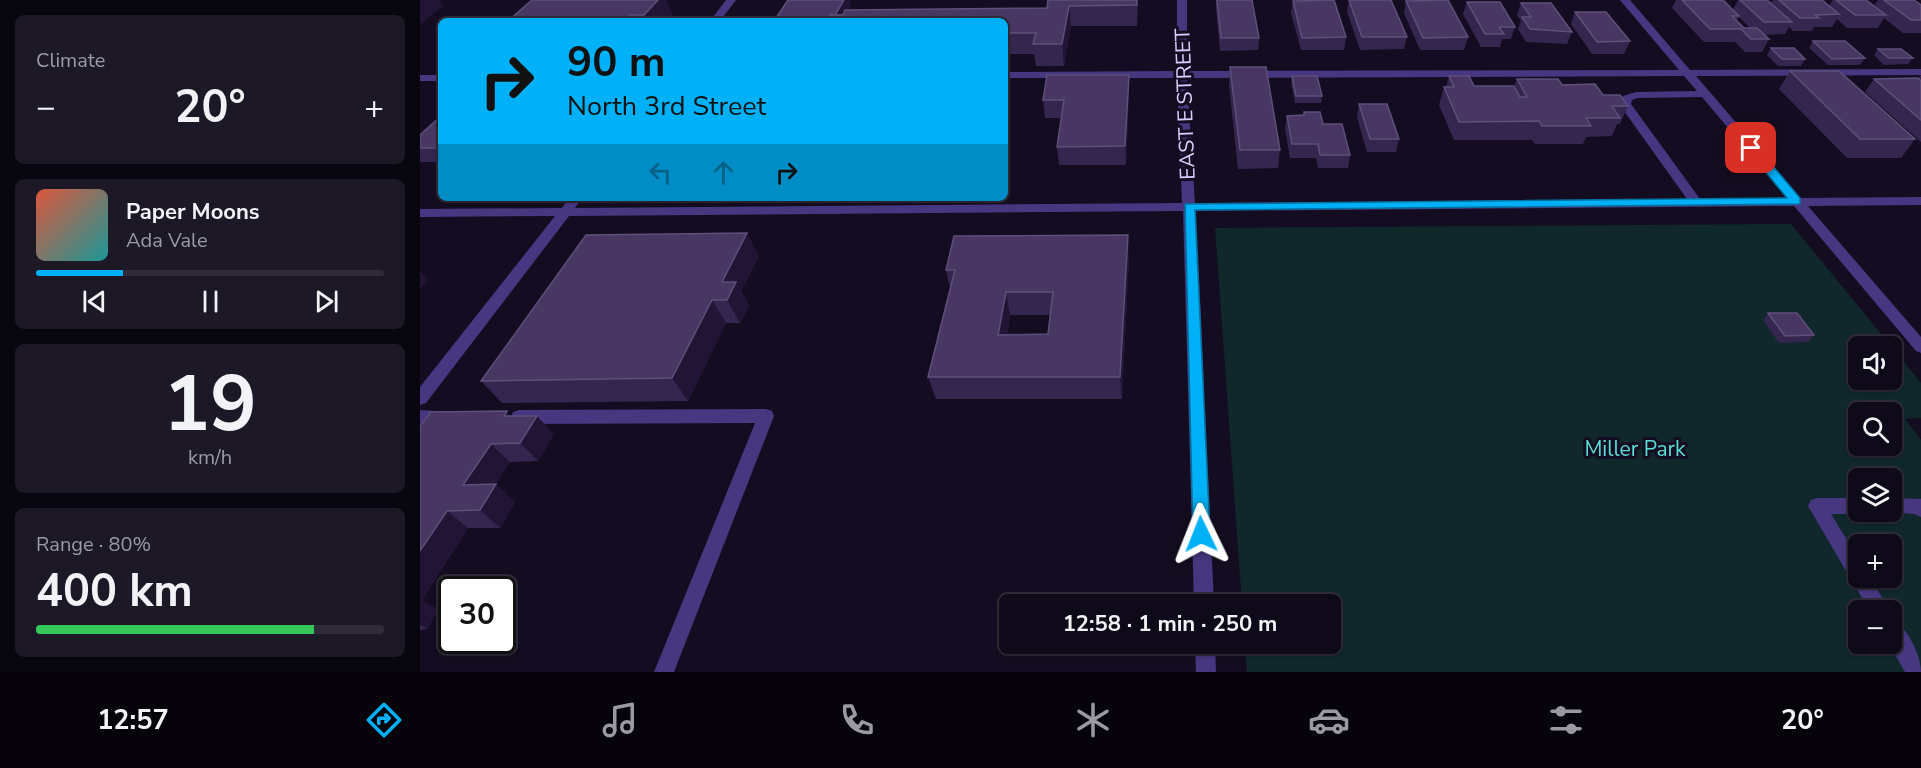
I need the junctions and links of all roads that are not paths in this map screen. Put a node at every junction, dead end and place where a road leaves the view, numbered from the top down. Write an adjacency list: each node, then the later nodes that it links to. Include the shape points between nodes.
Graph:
1 (731, 0): 4 (street)
2 (1182, 0): 6 (street, EAST E STREET)
3 (1625, 0): 7 (street)
4 (717, 18)
5 (1921, 72): 7 (street)
6 (1182, 74): 7 (street); 8 (street); 16 (street, EAST E STREET)
7 (1688, 74): 11 (street)
8 (1008, 75)
9 (420, 78): 10 (street)
10 (438, 78)
11 (1705, 94): 13 (street); 15 (street, via 1636,95 1627,98 1626,104)
12 (574, 201): 18 (street)
13 (1796, 201): 14 (street); 15 (street); 19 (street)
14 (1921, 201)
15 (1696, 202): 16 (street)
16 (1190, 207): 18 (street); 28 (street, EAST E STREET)
17 (420, 213): 18 (street)
18 (565, 213): 20 (street)
19 (1921, 347)
20 (420, 399)
21 (420, 417): 22 (street)
22 (465, 417)
23 (500, 417): 31 (street, via 765,416)
24 (1848, 506): 27 (street, via 1817,506)
25 (1902, 506): 26 (street)
26 (1921, 509)
27 (1848, 558)
28 (1204, 594)
29 (1902, 647): 33 (street)
30 (1205, 654): 32 (street)
31 (664, 672)
32 (1206, 672)
33 (1917, 672)

